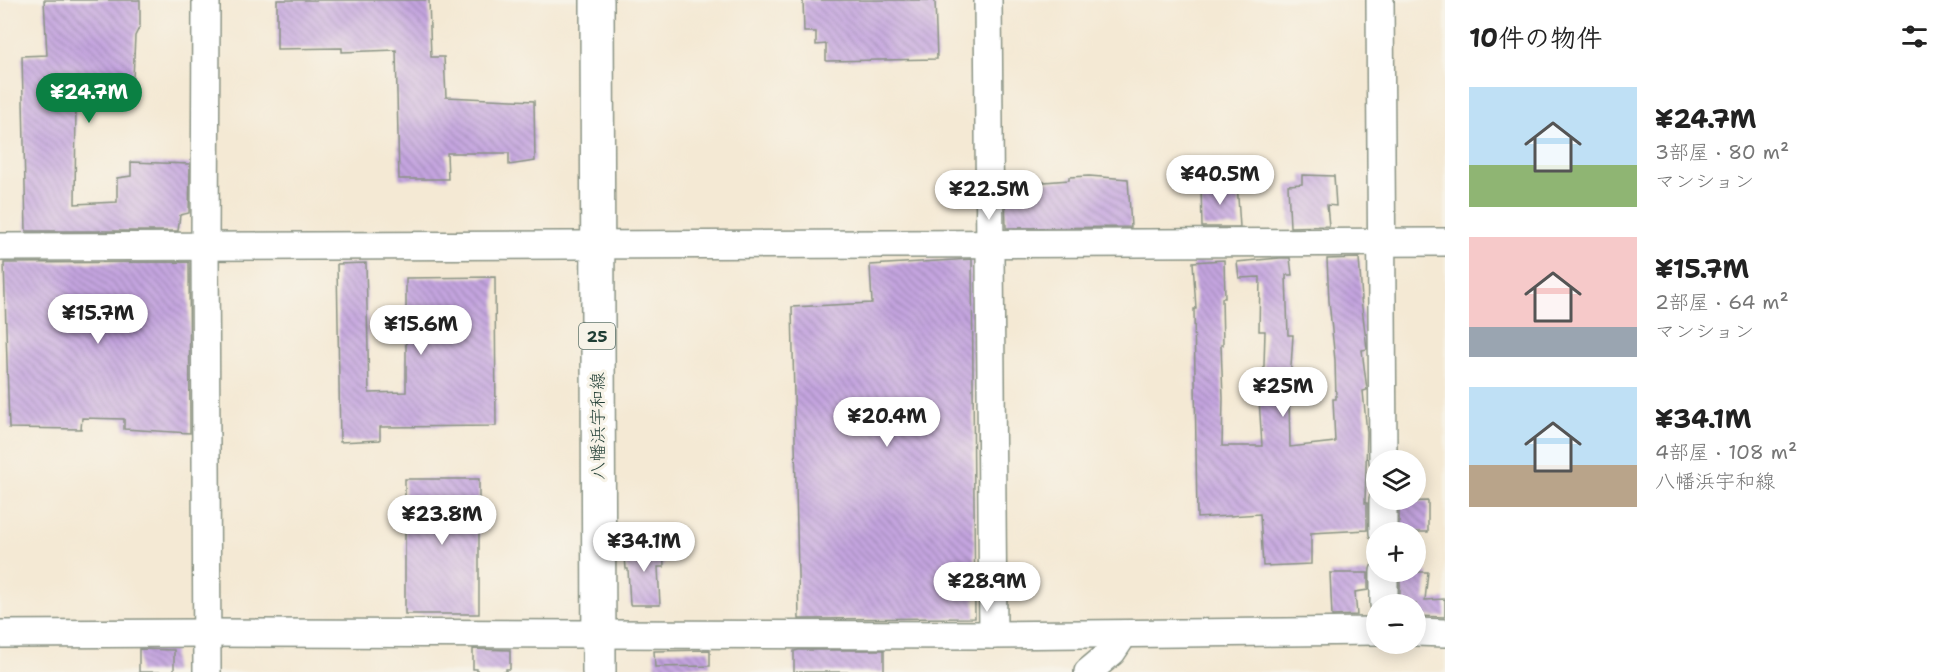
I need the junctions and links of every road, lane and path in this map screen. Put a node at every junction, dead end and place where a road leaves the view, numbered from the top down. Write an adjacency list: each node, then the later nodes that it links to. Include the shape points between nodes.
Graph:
1 (206, 0): 9 (street)
2 (597, 0): 8 (main road, 八幡浜宇和線 / 25)
3 (988, 0): 6 (street)
4 (1380, 0): 7 (street)
5 (1445, 242): 7 (street)
6 (989, 243): 7 (street); 8 (street); 19 (street)
7 (1381, 243): 11 (street)
8 (597, 244): 9 (street); 18 (main road, 八幡浜宇和線 / 25)
9 (205, 246): 10 (street); 14 (street)
10 (0, 247)
11 (1383, 450)
12 (1366, 631): 17 (street)
13 (1426, 632): 15 (street)
14 (206, 633): 16 (street); 18 (street); 20 (street)
15 (1445, 633)
16 (0, 634)
17 (1125, 634): 19 (street); 22 (street, via 1112,652)
18 (598, 635): 19 (street); 21 (main road, 八幡浜宇和線 / 25)
19 (993, 635)
20 (207, 672)
21 (598, 672)
22 (1088, 672)

